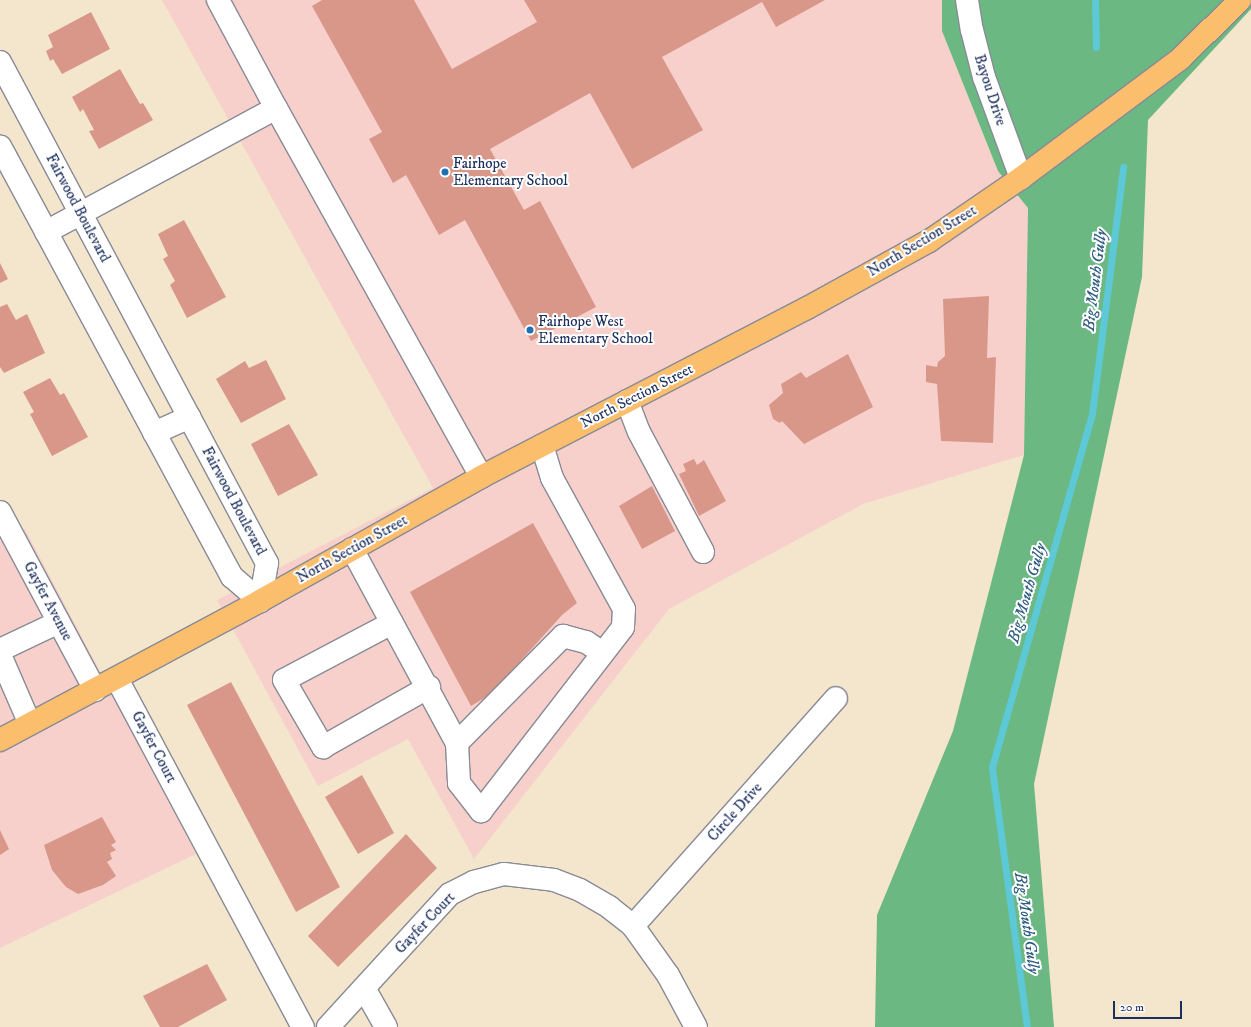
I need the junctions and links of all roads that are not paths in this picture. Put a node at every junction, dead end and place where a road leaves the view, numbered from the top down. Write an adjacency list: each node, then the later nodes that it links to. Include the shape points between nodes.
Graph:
1 (218, 0): 5 (street)
2 (968, 0): 7 (street, Bayou Drive, via 972,30 984,77)
3 (1240, 0): 7 (main road, North Section Street, via 1180,59)
4 (0, 62): 8 (street, Fairwood Boulevard)
5 (276, 108): 8 (street); 14 (street)
6 (0, 146): 9 (street)
7 (1021, 178): 10 (main road, North Section Street, via 929,241 808,308)
8 (82, 214): 9 (street); 11 (street, Fairwood Boulevard)
9 (46, 232): 12 (street)
10 (627, 401): 13 (main road, North Section Street); 17 (street, via 639,432)
11 (190, 417): 12 (street); 18 (street, Fairwood Boulevard, via 267,563)
12 (154, 433): 18 (street, via 232,577)
13 (542, 445): 14 (main road, North Section Street); 22 (street, via 552,478 624,609 623,627)
14 (480, 477): 16 (main road, North Section Street)
15 (0, 512): 19 (street, Gayfer Avenue)
16 (352, 549): 18 (main road, North Section Street); 20 (street)
17 (703, 552)
18 (260, 601): 24 (main road, North Section Street)
19 (59, 622): 21 (street); 26 (street, Gayfer Avenue)
20 (392, 623): 25 (street); 25 (street, via 284,680 323,747)
21 (0, 650)
22 (603, 653): 30 (street, via 586,642 563,636); 30 (street, via 481,811 460,783)
23 (0, 655): 28 (street)
24 (117, 679): 26 (main road, North Section Street); 33 (street, Gayfer Court)
25 (428, 688): 30 (street)
26 (95, 690): 28 (main road, North Section Street)
27 (836, 698): 31 (street, Circle Drive)
28 (30, 724): 29 (main road, North Section Street)
29 (0, 740)
30 (457, 743)
31 (633, 926): 32 (street, Gayfer Court, via 610,907 580,890 554,880 504,874 474,882 450,894); 36 (street, Gayfer Court, via 668,975)
32 (364, 988): 34 (street, Gayfer Court); 35 (street)
33 (303, 1027)
34 (328, 1027)
35 (386, 1027)
36 (696, 1027)

